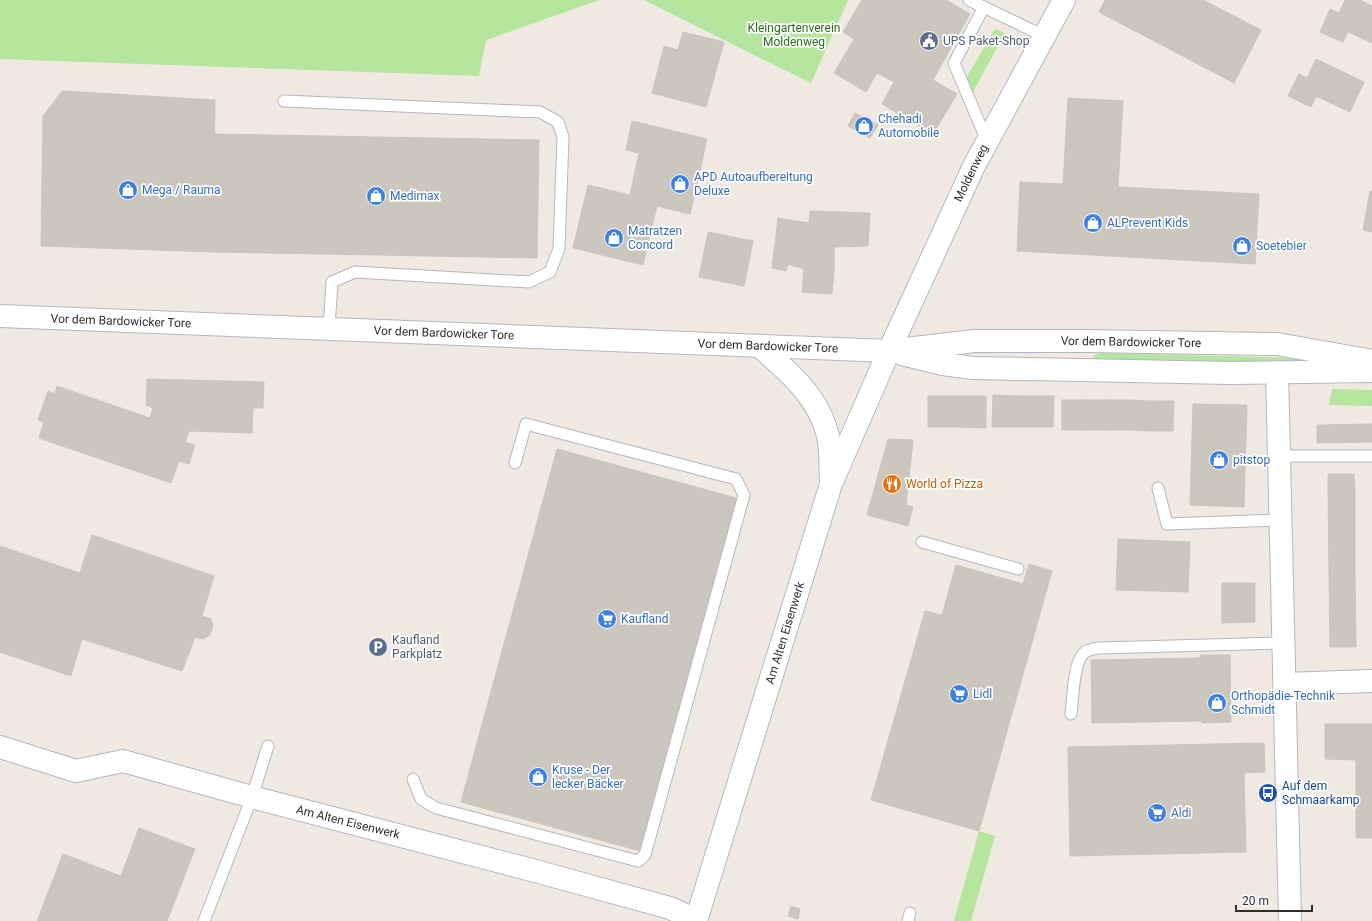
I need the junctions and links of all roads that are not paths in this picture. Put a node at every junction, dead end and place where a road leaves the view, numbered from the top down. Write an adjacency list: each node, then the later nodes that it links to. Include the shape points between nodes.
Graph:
1 (969, 0): 3 (lane)
2 (1064, 0): 4 (main road, Moldenweg)
3 (984, 7): 4 (lane); 6 (lane, via 954,63)
4 (1044, 36): 6 (main road, Moldenweg)
5 (284, 101): 8 (lane, via 540,112 558,122 564,137 559,249 550,272 529,282 355,272 332,282)
6 (987, 141): 10 (main road, Moldenweg)
7 (0, 316): 8 (main road, Vor dem Bardowicker Tore)
8 (329, 328): 9 (main road, Vor dem Bardowicker Tore)
9 (760, 346): 10 (main road, Vor dem Bardowicker Tore); 17 (main road, via 813,400 828,436)
10 (889, 351): 11 (main road, Vor dem Bardowicker Tore, via 974,341 1278,344); 13 (main road, Vor dem Bardowicker Tore, via 943,364 973,368); 17 (main road, Am Alten Eisenwerk)
11 (1372, 361)
12 (1372, 371): 13 (main road, Vor dem Bardowicker Tore)
13 (1277, 372): 14 (main road)
14 (1279, 456): 15 (lane); 19 (main road)
15 (1372, 456)
16 (515, 463): 28 (lane, via 526,424 736,478 744,495 645,855 638,861 436,808 422,799)
17 (831, 484): 31 (main road, Am Alten Eisenwerk)
18 (1158, 488): 19 (lane, via 1167,524)
19 (1281, 520): 22 (main road)
20 (922, 542): 21 (lane)
21 (1018, 569)
22 (1284, 643): 24 (main road); 25 (lane, via 1089,650 1077,664)
23 (1372, 681): 24 (main road)
24 (1284, 684): 32 (main road)
25 (1071, 714)
26 (268, 746): 29 (lane)
27 (0, 747): 29 (main road, Am Alten Eisenwerk, via 76,771 123,761)
28 (413, 779)
29 (252, 798): 30 (lane); 31 (main road, Am Alten Eisenwerk, via 670,908)
30 (204, 921)
31 (696, 921)
32 (1290, 921)

